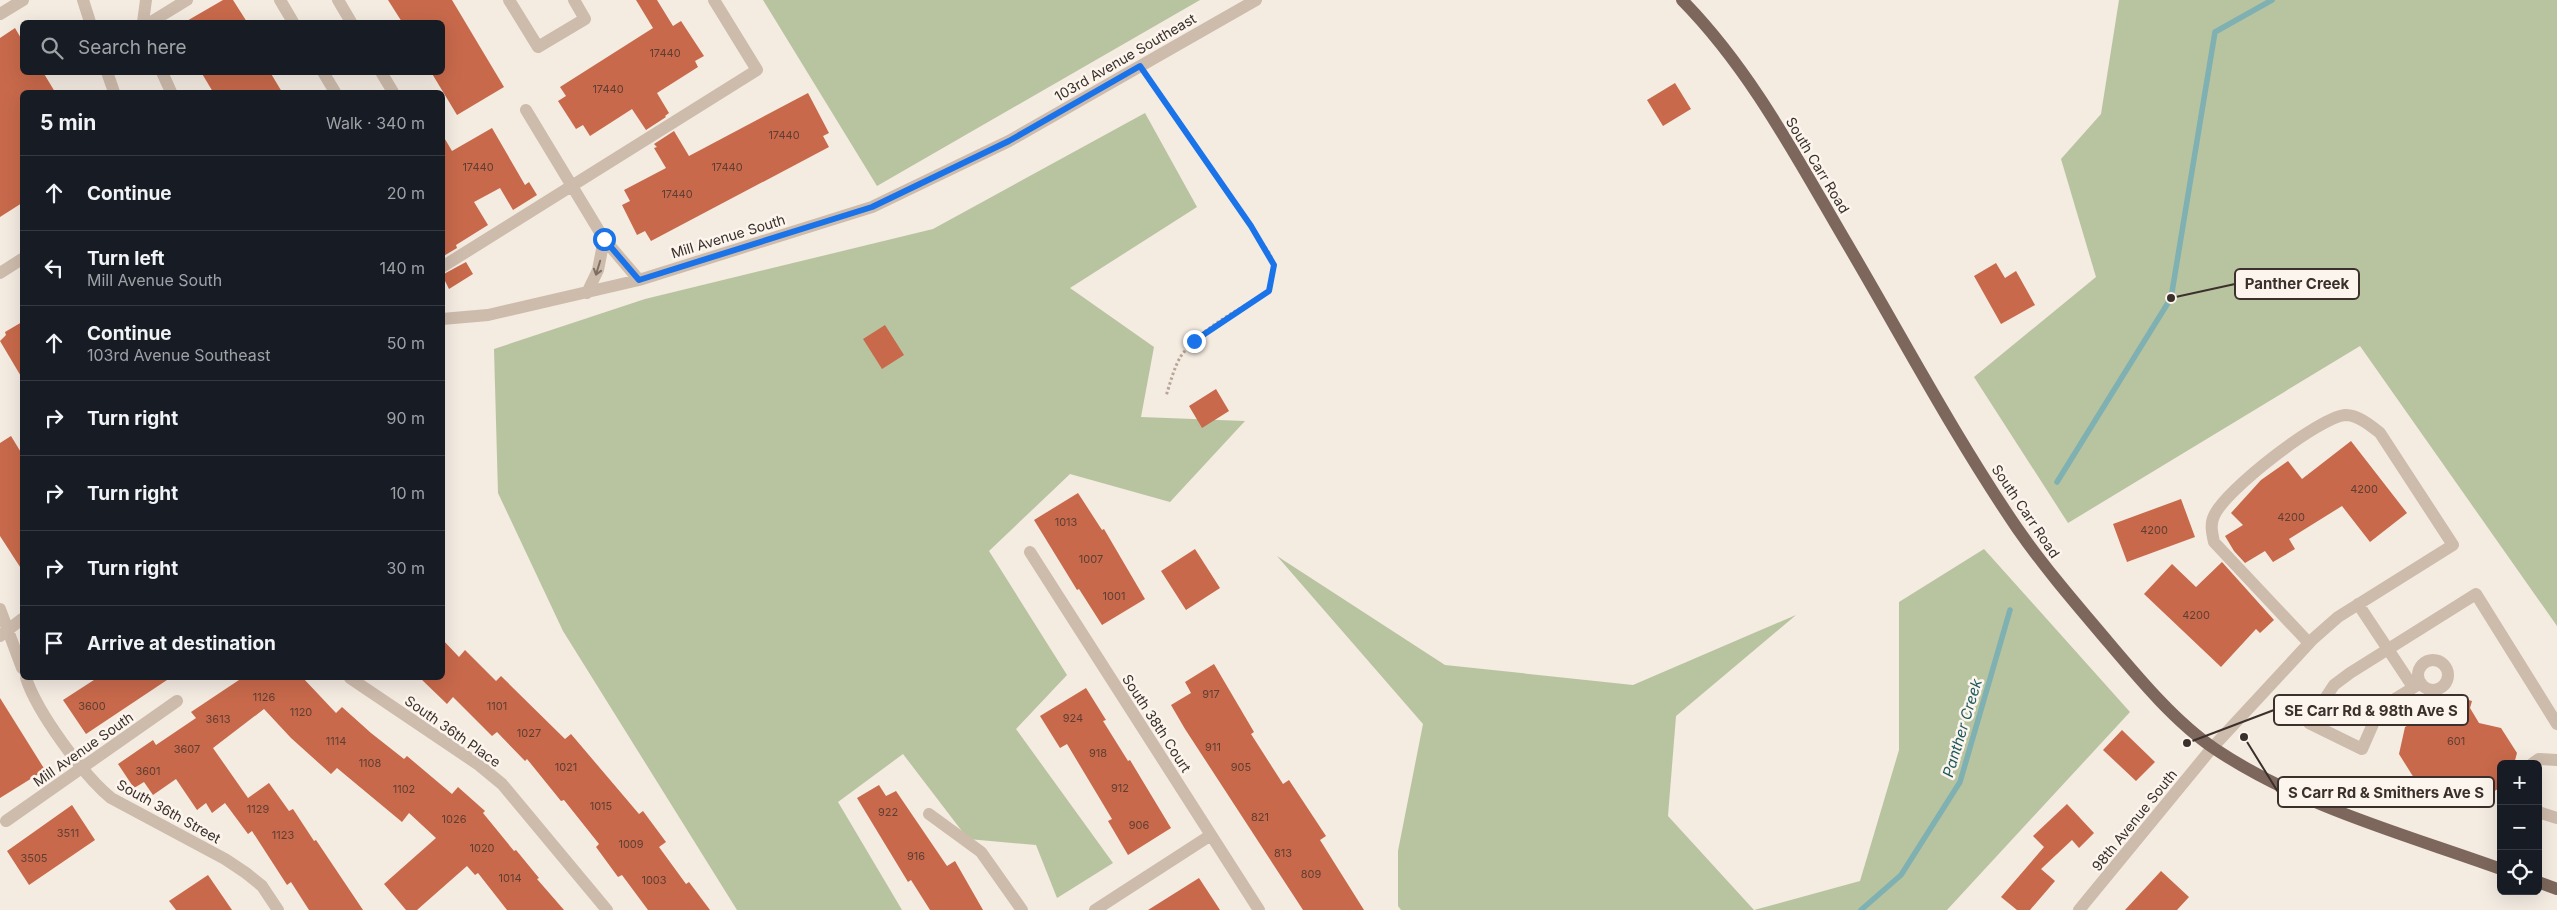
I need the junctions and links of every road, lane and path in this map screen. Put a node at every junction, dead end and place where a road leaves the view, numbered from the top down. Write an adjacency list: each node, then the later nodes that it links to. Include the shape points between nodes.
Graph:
1 (23, 0): 12 (street)
2 (83, 0): 13 (street)
3 (146, 0): 14 (street)
4 (187, 0): 15 (street)
5 (280, 0): 16 (street)
6 (338, 0): 17 (street)
7 (509, 0): 8 (street, via 538,47 585,19)
8 (574, 0)
9 (714, 0): 29 (street, via 757,70)
10 (1256, 0): 18 (street, 103rd Avenue Southeast)
11 (1682, 0): 50 (main road, South Carr Road, via 1710,29 1747,77 2018,529 2051,574 2134,673)
12 (0, 14)
13 (89, 20)
14 (144, 20)
15 (153, 20)
16 (292, 20)
17 (350, 20)
18 (1140, 66): 28 (street, 103rd Avenue Southeast); 37 (path, via 1251,226 1274,265 1269,291 1194,341 1180,358)
19 (108, 75): 23 (street)
20 (163, 75): 24 (street)
21 (325, 75): 25 (street)
22 (383, 75): 26 (street)
23 (113, 90)
24 (170, 90)
25 (334, 90)
26 (392, 90)
27 (526, 110): 29 (street)
28 (1009, 141): 34 (street, Mill Avenue South, via 872,207)
29 (572, 186): 30 (street); 32 (street)
30 (604, 239): 34 (street); 35 (street, one-way to 35, via 598,270)
31 (20, 260): 33 (street)
32 (445, 265)
33 (0, 273)
34 (639, 280): 35 (street, Mill Avenue South)
35 (587, 293): 36 (street, Mill Avenue South, via 488,315)
36 (445, 319)
37 (1166, 396)
38 (1030, 552): 58 (street, South 38th Court)
39 (2358, 604): 43 (street, 98th Avenue South, via 2338,617); 43 (street, 98th Avenue South, via 2453,545 2385,440 2365,422 2346,415 2297,439 2256,470 2220,507 2211,530 2214,542); 44 (street)
40 (0, 608): 42 (street)
41 (20, 621): 42 (street)
42 (4, 633): 45 (street)
43 (2309, 644): 50 (street, 98th Avenue South)
44 (2388, 649): 44 (street, via 2334,685 2309,723 2362,749 2380,708 2417,685); 49 (street, via 2476,594)
45 (20, 664)
46 (27, 680): 53 (street, South 36th Street, via 42,712)
47 (353, 680): 63 (street, South 36th Place, via 502,784)
48 (177, 701): 53 (street, Mill Avenue South)
49 (2557, 724)
50 (2212, 748): 59 (main road, South Carr Road, via 2265,780 2322,806); 67 (street, 98th Avenue South)
51 (2537, 760): 52 (street)
52 (2557, 760)
53 (82, 768): 57 (street, Mill Avenue South); 62 (street, South 36th Street, via 94,785 111,798 246,873 262,886)
54 (2542, 813): 56 (street)
55 (929, 814): 64 (street, via 981,852)
56 (2557, 818)
57 (6, 821)
58 (1212, 835): 65 (street); 66 (street, South 38th Court)
59 (2497, 868)
60 (2542, 883): 61 (main road)
61 (2557, 889)
62 (278, 910)
63 (607, 910)
64 (1022, 910)
65 (1095, 910)
66 (1259, 910)
67 (2079, 910)

